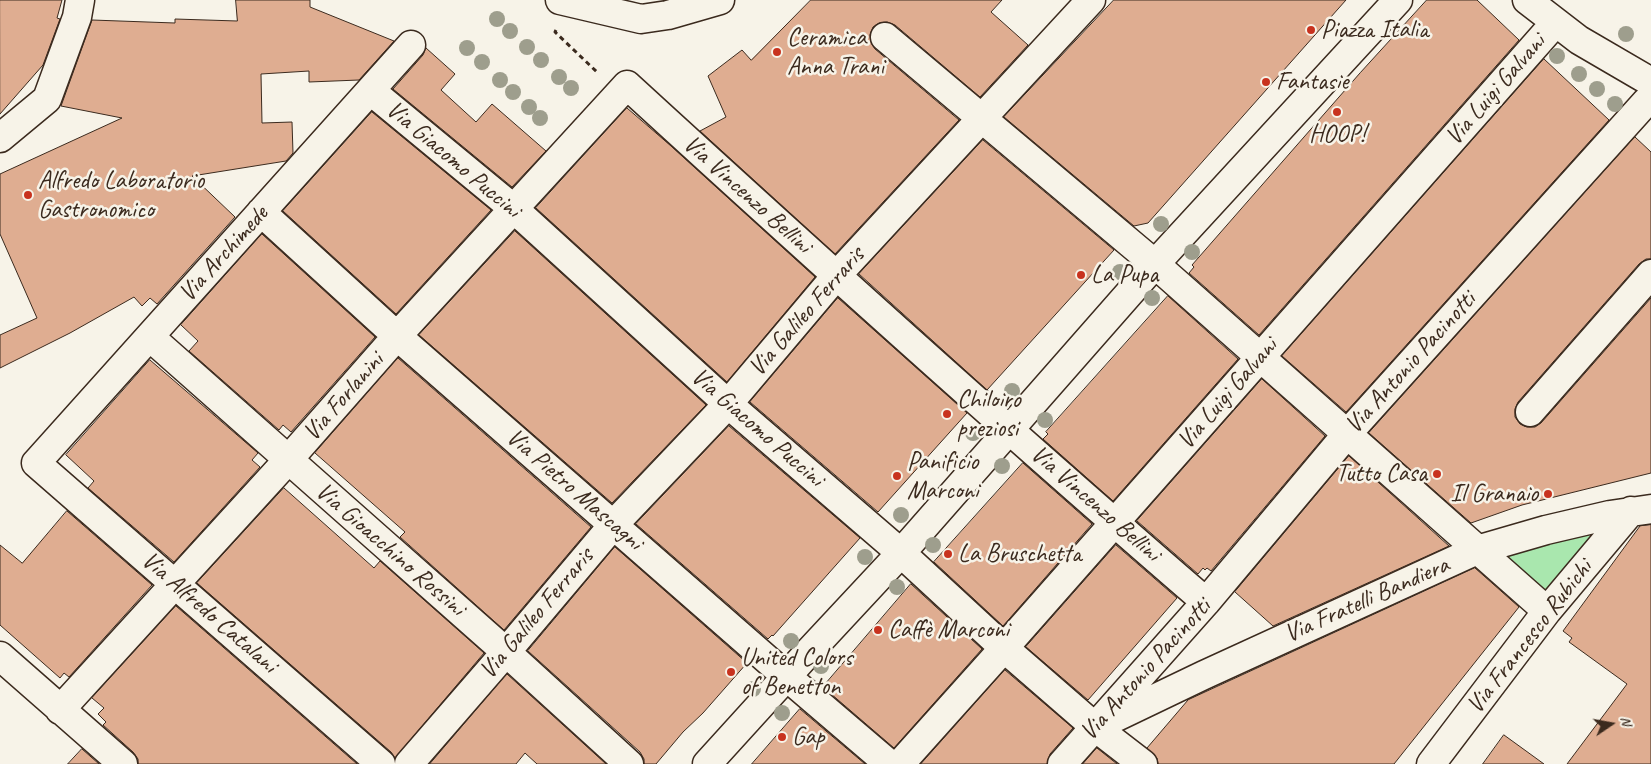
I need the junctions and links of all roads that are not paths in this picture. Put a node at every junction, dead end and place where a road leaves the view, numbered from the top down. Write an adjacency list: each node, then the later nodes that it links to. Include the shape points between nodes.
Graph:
1 (80, 0): 14 (street, via 77,17 47,99)
2 (720, 0): 6 (street, via 641,19)
3 (1091, 0): 13 (street, Via Galileo Ferraris)
4 (1398, 0): 17 (street)
5 (1527, 0): 7 (street)
6 (560, 12)
7 (1555, 22): 12 (street); 22 (street, Via Luigi Galvani)
8 (885, 37): 13 (street)
9 (412, 45): 11 (street, Via Archimede)
10 (624, 90): 15 (street, Via Forlanini); 19 (street, Via Vincenzo Bellini)
11 (371, 91): 15 (street, Via Giacomo Puccini); 16 (street, Via Archimede)
12 (1649, 97): 26 (street, Via Antonio Pacinotti)
13 (982, 118): 17 (street); 19 (street, Via Galileo Ferraris)
14 (0, 138)
15 (514, 209): 20 (street, Via Forlanini); 23 (street, Via Giacomo Puccini)
16 (261, 212): 20 (street, Via Pietro Mascagni); 21 (street, Via Archimede)
17 (1155, 264): 22 (street); 25 (street)
18 (1651, 274): 24 (street)
19 (836, 276): 23 (street, Via Galileo Ferraris); 25 (street, Via Vincenzo Bellini)
20 (397, 336): 27 (street, Via Forlanini); 31 (street, Via Pietro Mascagni)
21 (150, 337): 27 (street, Via Gioacchino Rossini); 28 (street, Via Archimede)
22 (1260, 358): 26 (street); 30 (street, Via Luigi Galvani)
23 (728, 404): 31 (street, Via Galileo Ferraris); 33 (street, Via Giacomo Puccini)
24 (1530, 412)
25 (1009, 428): 30 (street, Via Vincenzo Bellini); 33 (street)
26 (1347, 434): 32 (street); 35 (street, Via Antonio Pacinotti)
27 (288, 460): 34 (street, Via Forlanini); 38 (street, Via Gioacchino Rossini)
28 (36, 463): 34 (street, Via Alfredo Catalani)
29 (1641, 510): 32 (street, Via Fratelli Bandiera, via 1546,530); 36 (street, Via Francesco Rubichi)
30 (1114, 523): 35 (street, Via Vincenzo Bellini); 37 (street, Via Luigi Galvani)
31 (614, 524): 38 (street, Via Galileo Ferraris); 40 (street, Via Pietro Mascagni)
32 (1477, 550): 36 (street); 42 (street, Via Fratelli Bandiera)
33 (901, 553): 37 (street, Via Giacomo Puccini); 40 (street)
34 (175, 583): 41 (street, Via Forlanini); 44 (street, Via Alfredo Catalani)
35 (1206, 602): 42 (street, Via Antonio Pacinotti)
36 (1547, 611): 52 (street, Via Francesco Rubichi)
37 (1004, 648): 42 (street, Via Giacomo Puccini); 49 (street, Via Luigi Galvani)
38 (506, 652): 45 (street, Via Galileo Ferraris); 46 (street, Via Gioacchino Rossini)
39 (0, 656): 41 (street)
40 (786, 676): 47 (street); 48 (street, Via Pietro Mascagni)
41 (60, 710): 43 (street)
42 (1095, 727): 50 (street, Via Antonio Pacinotti); 51 (street, Via Giacomo Puccini)
43 (124, 764)
44 (381, 764)
45 (409, 764)
46 (629, 764)
47 (707, 764)
48 (889, 764)
49 (900, 764)
50 (1062, 764)
51 (1143, 764)
52 (1431, 764)

